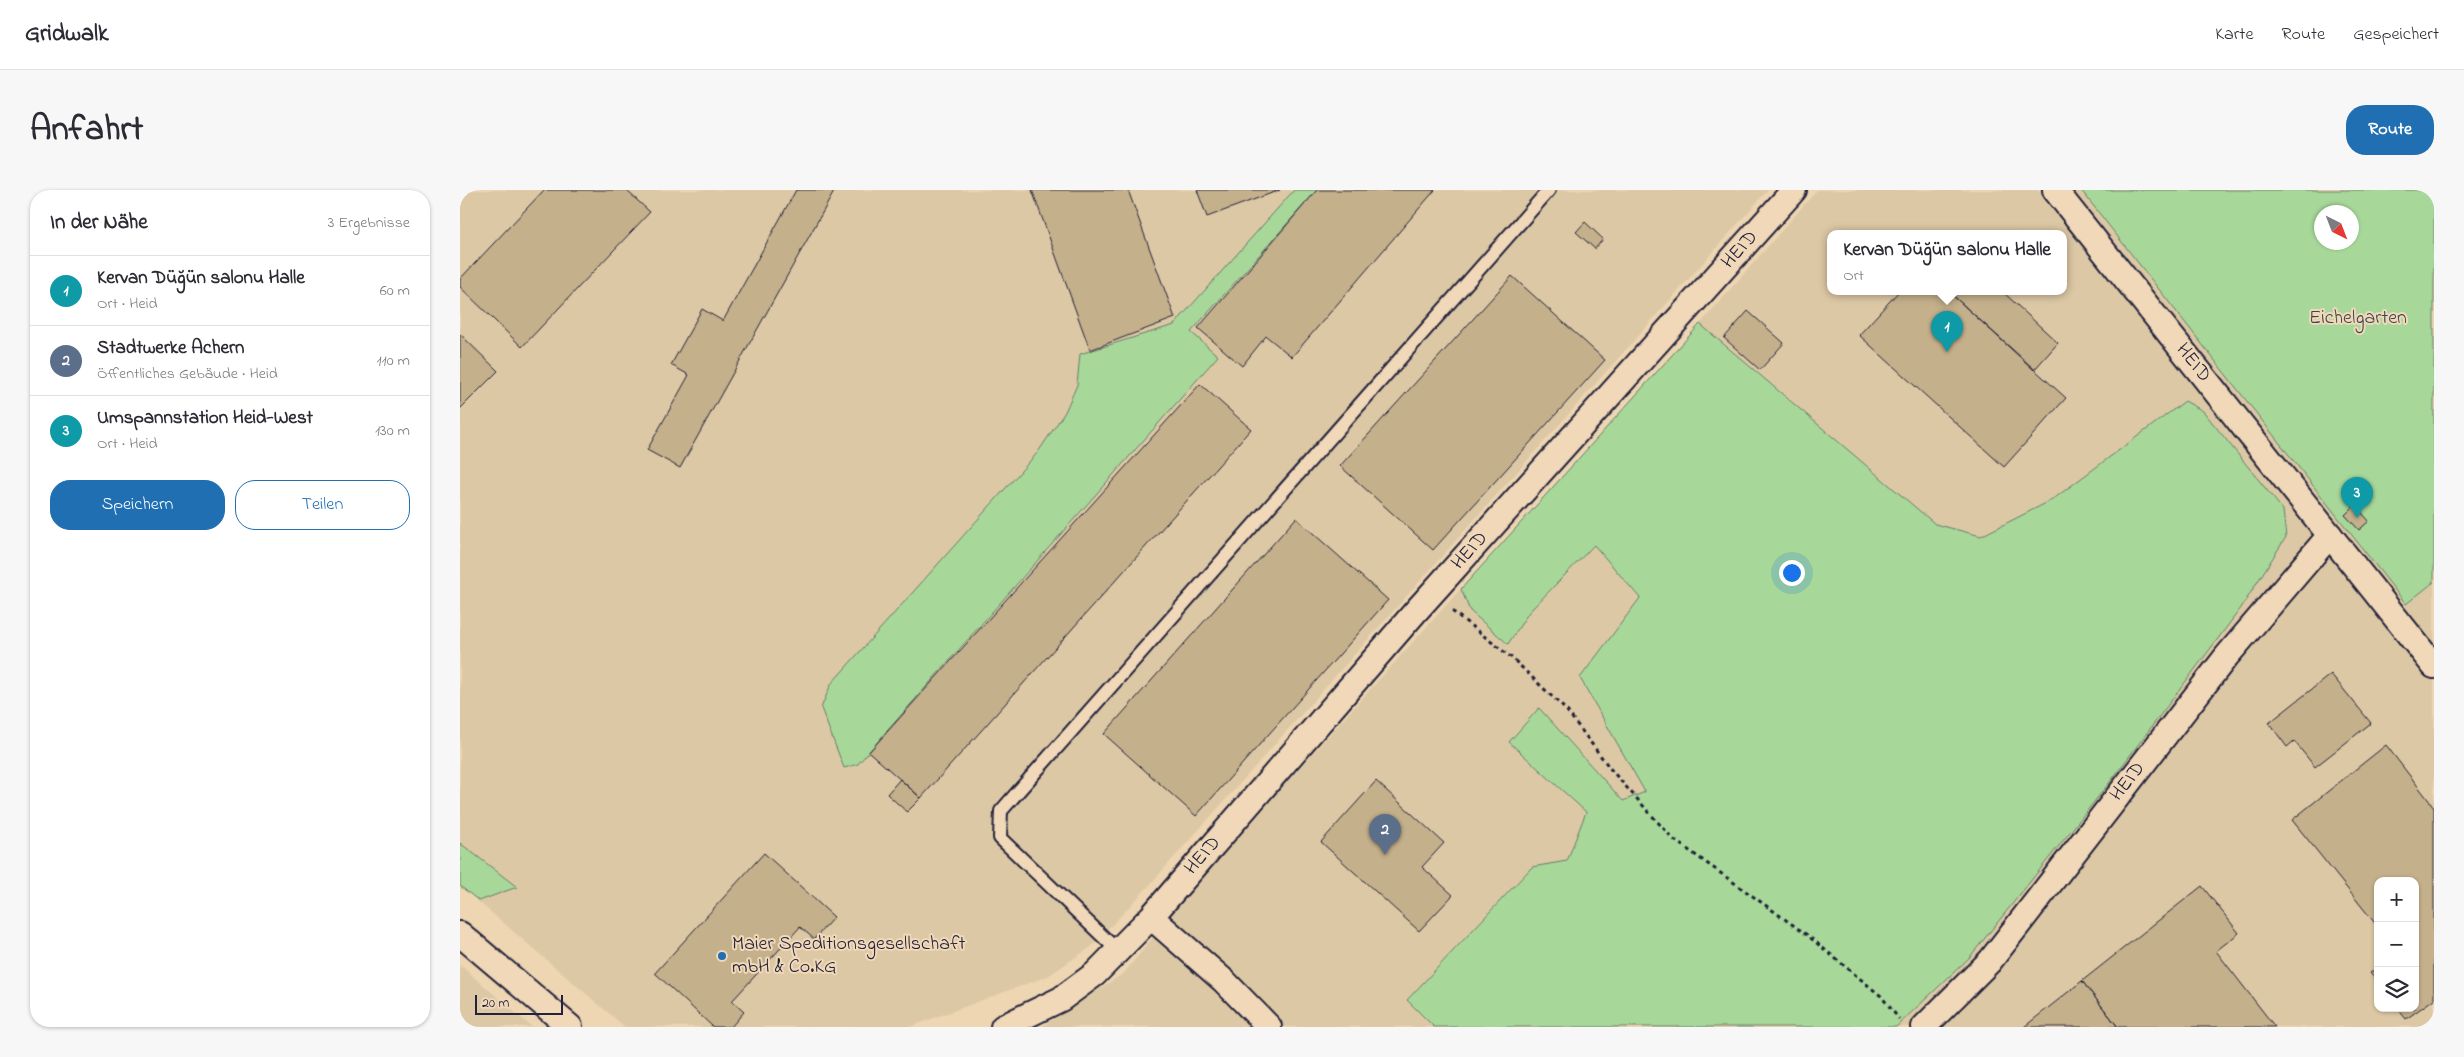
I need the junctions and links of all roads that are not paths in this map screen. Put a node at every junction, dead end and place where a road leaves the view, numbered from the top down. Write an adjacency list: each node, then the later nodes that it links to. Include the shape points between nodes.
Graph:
1 (1549, 190): 8 (lane, via 1000,811 1000,838)
2 (1794, 190): 6 (street, HEID, via 1431,594)
3 (2055, 190): 4 (street, HEID)
4 (2330, 535): 5 (street, HEID); 12 (street, HEID, via 2226,657 1990,961)
5 (2434, 666)
6 (1151, 917): 8 (street, HEID); 11 (street, via 1224,981)
7 (460, 934): 9 (street)
8 (1118, 951): 10 (street, HEID, via 1095,974 1061,999)
9 (570, 1027)
10 (1003, 1027)
11 (1269, 1027)
12 (1924, 1027)

